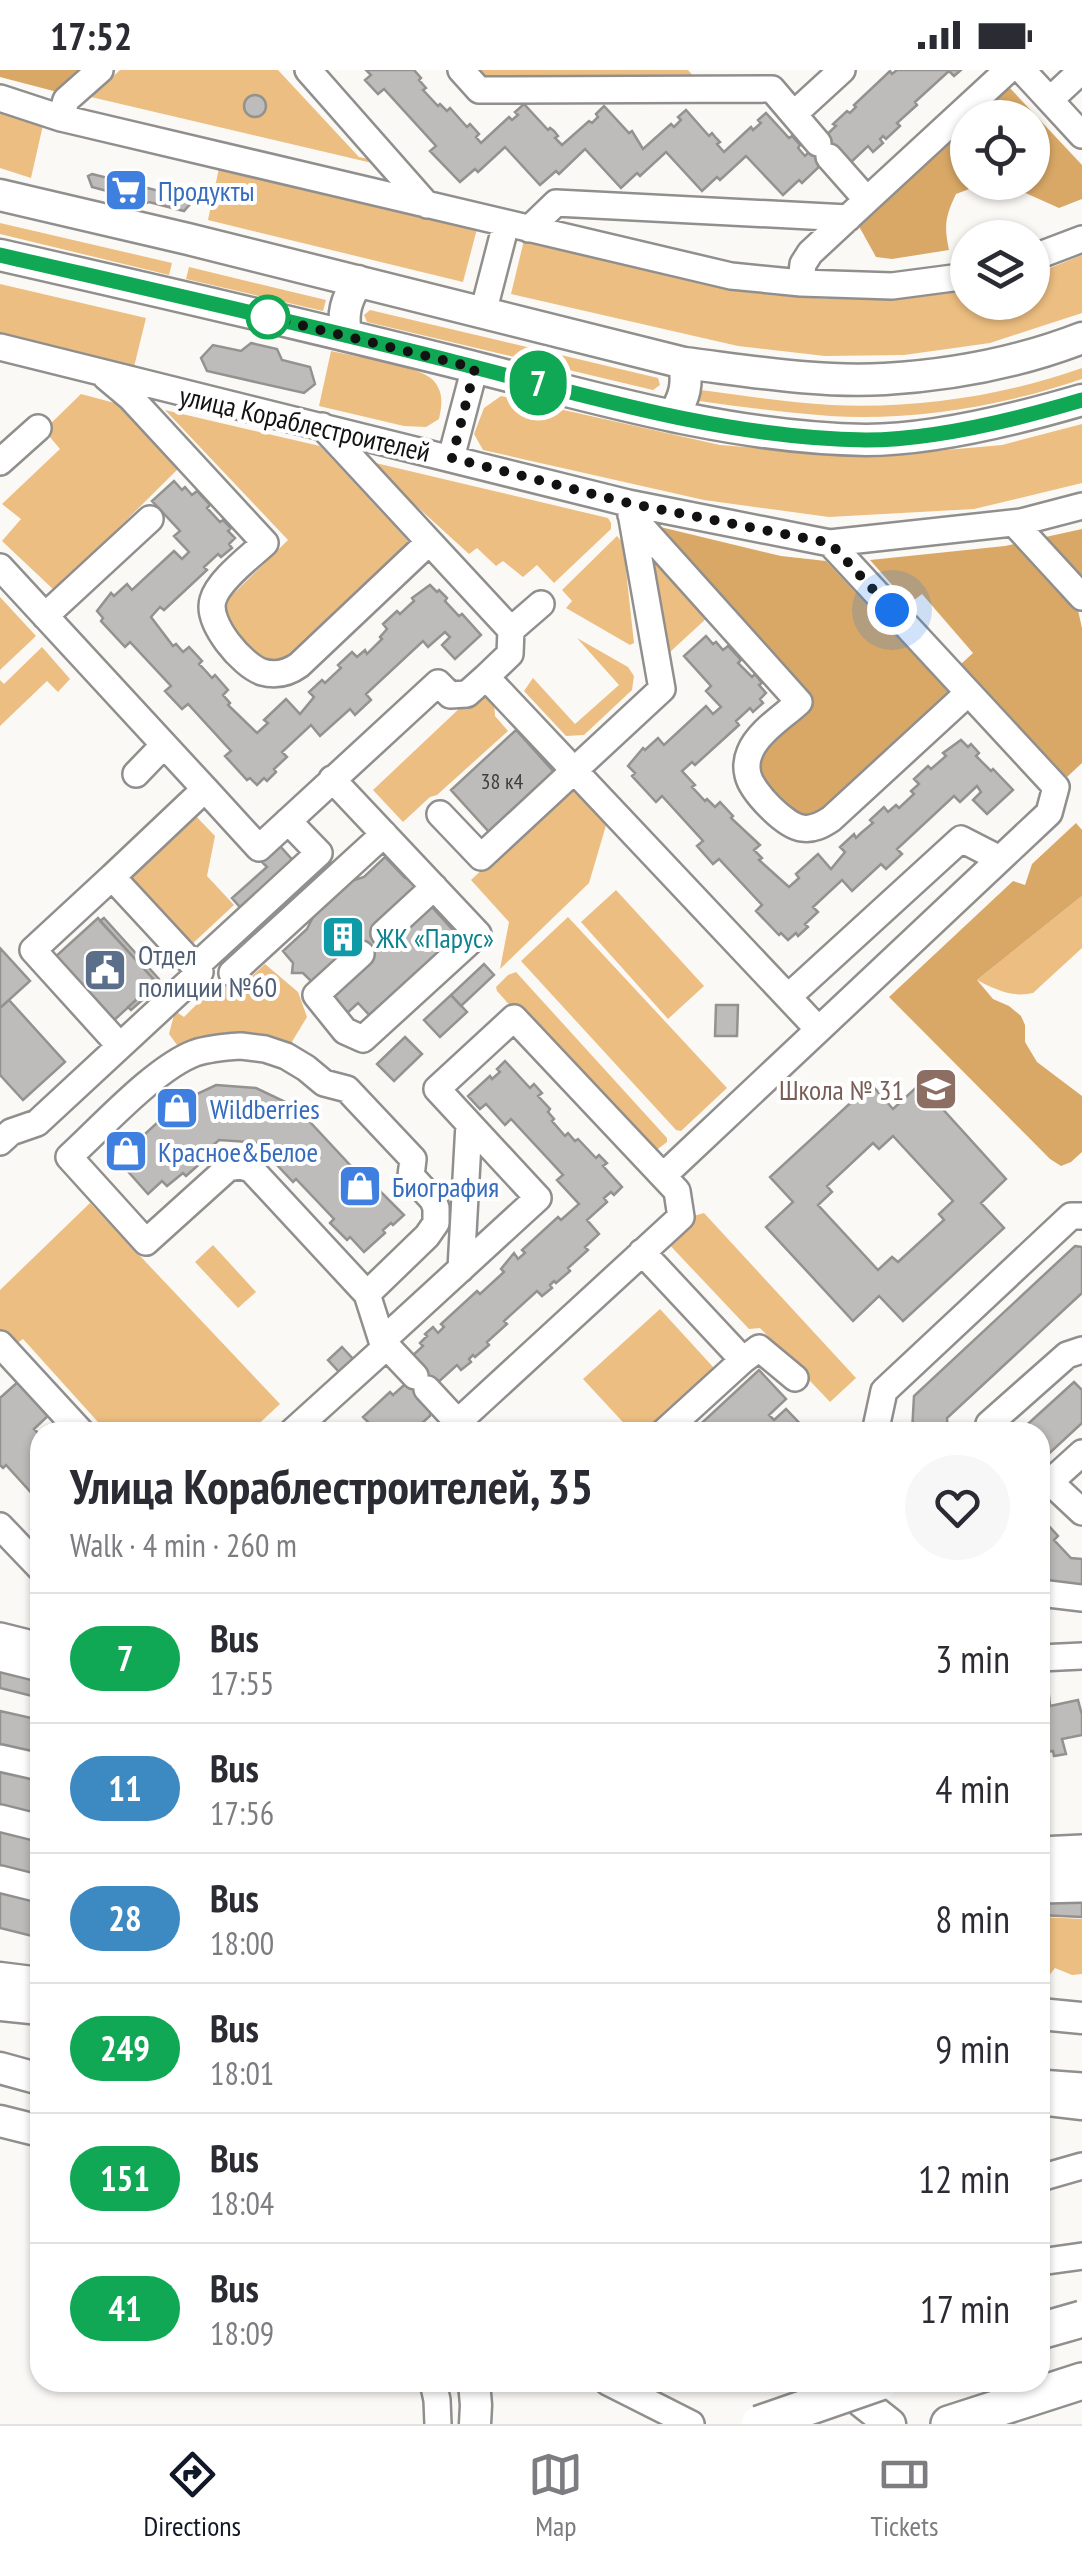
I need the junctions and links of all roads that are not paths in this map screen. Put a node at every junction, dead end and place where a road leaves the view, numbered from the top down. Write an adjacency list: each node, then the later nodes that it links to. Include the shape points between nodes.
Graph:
1 (100, 70): 11 (street, via 66,100)
2 (308, 70): 15 (street)
3 (461, 70): 10 (street, via 479,90 772,89)
4 (842, 70): 10 (street)
5 (1008, 70): 14 (street)
6 (1022, 70): 9 (street)
7 (1082, 70): 9 (street)
8 (0, 98): 11 (street)
9 (1050, 100): 12 (street)
10 (794, 114): 14 (street)
11 (62, 118): 15 (street)
12 (1082, 134)
13 (0, 195): 22 (main road)
14 (868, 200): 16 (street)
15 (427, 204): 17 (street)
16 (848, 218): 17 (street, via 556,203); 23 (street, via 810,253)
17 (518, 227): 23 (street, via 731,276); 24 (street)
18 (1082, 240): 19 (street)
19 (1050, 252)
20 (0, 255): 25 (main road)
21 (950, 278): 23 (street, via 892,286)
22 (358, 281): 24 (main road); 25 (main road, via 343,316)
23 (802, 284)
24 (484, 313): 28 (main road)
25 (346, 335): 29 (main road)
26 (1082, 338): 28 (main road, via 998,364 882,380)
27 (0, 348): 30 (street, улица Кораблестроителей)
28 (684, 363): 32 (main road, via 684,399)
29 (475, 368): 32 (main road); 35 (street)
30 (104, 375): 33 (street, улица Кораблестроителей); 41 (street, via 265,544 222,584 211,609 221,634 256,669 282,673 299,664)
31 (1082, 400): 32 (main road, via 1002,422 868,440)
32 (673, 416)
33 (321, 426): 35 (street, улица Кораблестроителей); 41 (street)
34 (38, 428): 36 (street)
35 (452, 458): 38 (street, улица Кораблестроителей)
36 (0, 462)
37 (1082, 506): 40 (street, улица Кораблестроителей)
38 (630, 509): 42 (street, улица Кораблестроителей); 49 (street, via 799,702 758,740 746,764 750,782 788,823 806,829 832,819); 51 (street, via 662,689)
39 (150, 518): 46 (street)
40 (1014, 522): 42 (street, улица Кораблестроителей); 44 (street)
41 (429, 542): 47 (street)
42 (830, 543): 49 (street)
43 (0, 567): 46 (street)
44 (1082, 597)
45 (541, 604): 47 (street)
46 (45, 616): 50 (street)
47 (511, 630): 48 (street, via 510,654)
48 (486, 677): 51 (street); 53 (street, via 466,694 450,695 438,683)
49 (968, 693): 58 (street, via 1056,787 1048,813)
50 (164, 745): 52 (street); 54 (street)
51 (576, 770): 55 (street, via 481,857); 65 (street)
52 (136, 774)
53 (332, 779): 56 (street); 57 (street)
54 (205, 790): 56 (street, via 259,848); 59 (street)
55 (440, 814)
56 (288, 821): 63 (street, via 319,853)
57 (384, 834): 60 (street); 64 (street)
58 (1000, 859): 65 (street, via 961,839); 66 (street)
59 (112, 877): 63 (street); 67 (street, via 33,950)
60 (434, 887): 61 (street); 62 (street, via 478,934 363,1039 345,1030 316,995)
61 (384, 932)
62 (361, 954)
63 (195, 967): 67 (street, via 200,972)
64 (232, 974)
65 (788, 998): 66 (street)
66 (818, 1029): 72 (street)
67 (120, 1046): 68 (street)
68 (37, 1123): 70 (street); 71 (street)
69 (470, 1124): 72 (street, via 437,1089 514,1018); 75 (street); 75 (street, via 538,1198)
70 (4, 1131)
71 (69, 1157): 76 (street, via 146,1242 228,1168 251,1169); 76 (street, via 154,1079 196,1053 242,1046 286,1056 324,1083 347,1089 413,1159 411,1176 436,1208 428,1236)
72 (663, 1176): 74 (street, via 677,1191 681,1216)
73 (1082, 1216): 87 (street, via 1071,1216 884,1391)
74 (642, 1252): 80 (street); 85 (street)
75 (460, 1268): 77 (street)
76 (367, 1294): 77 (street)
77 (384, 1343): 83 (street); 84 (street)
78 (0, 1344): 82 (street)
79 (1082, 1350): 88 (street, via 1067,1355)
80 (743, 1360): 81 (street, via 759,1348); 86 (street)
81 (794, 1378)
82 (72, 1422)
83 (302, 1422)
84 (457, 1422)
85 (466, 1422)
86 (675, 1422)
87 (877, 1422)
88 (991, 1422)
89 (1082, 1452): 90 (street)
90 (1050, 1481)
91 (1050, 1490): 92 (street)
92 (1082, 1512)
93 (0, 1526): 94 (street)
94 (30, 1558)
95 (1050, 1593): 96 (street)
96 (1082, 1598)
97 (0, 1636): 98 (street)
98 (30, 1644)
99 (1082, 1656): 101 (street)
100 (0, 1658): 102 (street)
101 (1050, 1658)
102 (30, 1666)
103 (0, 1758): 104 (street)
104 (30, 1765)
105 (0, 1818): 106 (street)
106 (30, 1826)
107 (1082, 1848): 108 (street)
108 (1050, 1850)
109 (1082, 1869): 110 (street)
110 (1050, 1871)
111 (0, 1879): 112 (street)
112 (30, 1886)
113 (1082, 1889): 114 (street)
114 (1050, 1890)
115 (0, 1978): 116 (main road)
116 (30, 1981)
117 (0, 2009): 118 (main road); 120 (street)
118 (30, 2009)
119 (1050, 2015): 121 (main road)
120 (30, 2017)
121 (1082, 2018)
122 (0, 2067): 123 (street); 124 (main road)
123 (30, 2068)
124 (30, 2076)
125 (1050, 2083): 126 (street)
126 (1082, 2086)
127 (1050, 2100): 128 (main road)
128 (1082, 2104)
129 (1082, 2111): 130 (street)
130 (1050, 2112)
131 (0, 2120): 132 (main road)
132 (30, 2128)
133 (1082, 2166): 134 (street)
134 (1050, 2175)
135 (1082, 2256): 136 (street)
136 (1050, 2261)
137 (1050, 2319): 140 (street)
138 (1082, 2319): 139 (highway, bridge)
139 (1050, 2329)
140 (1082, 2337)
141 (1082, 2382): 152 (highway)
142 (436, 2392): 147 (street)
143 (475, 2392): 148 (main road)
144 (628, 2392): 149 (street)
145 (849, 2392): 151 (main road)
146 (851, 2392): 150 (highway, bridge)
147 (438, 2424)
148 (475, 2424)
149 (691, 2424)
150 (759, 2424)
151 (890, 2424)
152 (950, 2424)

